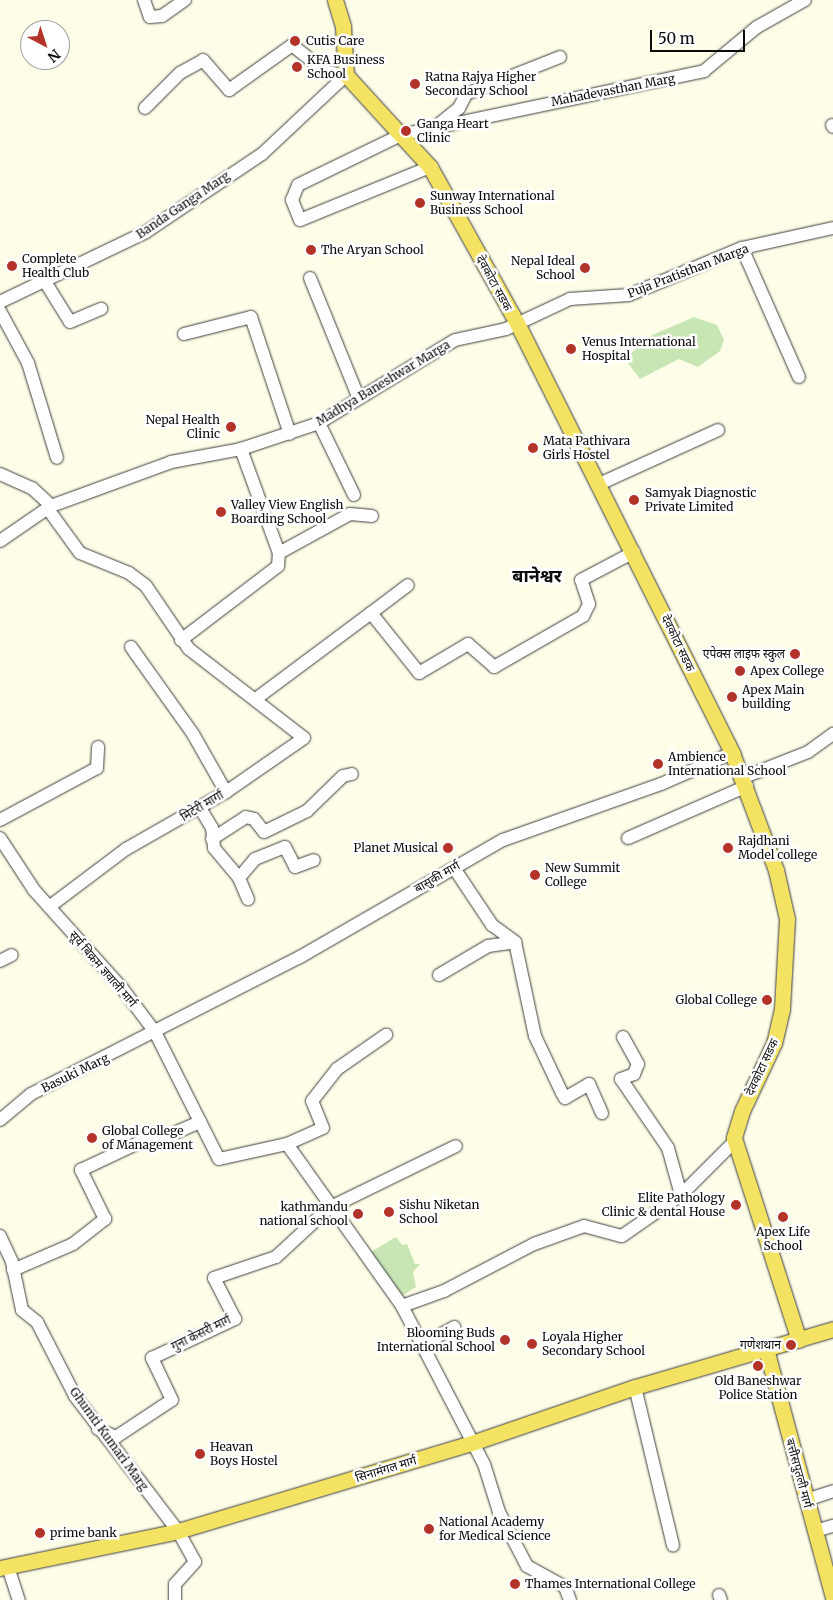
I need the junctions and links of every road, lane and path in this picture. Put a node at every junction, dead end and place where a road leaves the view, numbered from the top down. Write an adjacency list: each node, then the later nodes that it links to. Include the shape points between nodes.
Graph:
1 (144, 0): 2 (street, via 150,17 162,16)
2 (185, 0)
3 (805, 0): 8 (street, Mahadevasthan Marg, via 758,27 704,71)
4 (337, 1): 6 (main road, via 343,27)
5 (560, 57): 8 (street, via 466,94 459,108)
6 (346, 75): 7 (street, via 326,72 292,45 229,90 203,60 180,73); 9 (main road, देवकोटा सडक); 14 (street, Banda Ganga Marg, via 262,154 146,232)
7 (145, 108)
8 (434, 128): 9 (street, Mahadevasthan Marg)
9 (401, 135): 10 (main road, देवकोटा सडक); 10 (street, Mahadevasthan Marg, via 298,185 292,200 300,220)
10 (430, 167): 18 (main road, देवकोटा सडक)
11 (833, 228): 12 (street, Puja Pratisthan Marga)
12 (742, 248): 18 (street, Puja Pratisthan Marga, via 628,295 570,300); 20 (street)
13 (310, 278): 21 (street)
14 (44, 280): 15 (street, Banda Ganga Marg); 16 (street, via 70,322)
15 (0, 302)
16 (101, 309)
17 (0, 311): 26 (street, via 28,363)
18 (517, 323): 21 (street, Madhya Baneshwar Marga, via 455,340); 28 (main road, देवकोटा सडक)
19 (184, 334): 24 (street, via 251,317)
20 (799, 377)
21 (358, 396): 22 (street, Madhya Baneshwar Marga)
22 (319, 423): 24 (street, Madhya Baneshwar Marga); 29 (street)
23 (718, 430): 28 (street)
24 (290, 434): 25 (street, Madhya Baneshwar Marga)
25 (241, 449): 30 (street, Madhya Baneshwar Marga, via 172,462); 34 (street)
26 (57, 458)
27 (0, 474): 30 (street, via 32,488)
28 (597, 485): 33 (main road, देवकोटा सडक)
29 (354, 495)
30 (50, 507): 32 (street, Madhya Baneshwar Marga); 37 (street, via 80,553 129,573 146,586)
31 (372, 516): 34 (street, via 350,514)
32 (0, 541)
33 (634, 552): 36 (street, via 582,580 590,604 583,616 494,667 468,644 419,673); 42 (main road, देवकोटा सडक)
34 (279, 553): 37 (street, via 278,566)
35 (406, 587): 36 (street)
36 (371, 613): 39 (street)
37 (181, 640): 39 (street)
38 (132, 647): 45 (street, via 193,734)
39 (257, 698): 45 (street, मिटेरी मार्गा, via 304,738)
40 (833, 734): 44 (street, via 808,752)
41 (98, 747): 47 (street, via 97,768)
42 (732, 753): 44 (main road, देवकोटा सडक); 52 (street, बासुकी मार्ग, via 661,784 504,840)
43 (352, 774): 50 (street, via 343,776 307,811 264,832 254,819 246,818)
44 (744, 782): 49 (street); 64 (main road, देवकोटा सडक, via 776,870 787,919 778,1033 740,1116)
45 (226, 792): 46 (street, मिटेरी मार्गा)
46 (200, 808): 50 (street, via 212,828); 55 (street, मिटेरी मार्गा, via 126,849)
47 (0, 820)
48 (0, 838): 55 (street, सूर्य बिक्रम ज्ञवाली मार्ग)
49 (628, 838)
50 (212, 839): 53 (street, via 224,866)
51 (314, 860): 53 (street, via 296,867 284,847 251,862)
52 (454, 868): 56 (street, via 492,925); 58 (street, बासुकी मार्ग)
53 (239, 878): 54 (street)
54 (248, 899)
55 (49, 907): 58 (street, सूर्य बिक्रम ज्ञवाली मार्ग, via 122,988)
56 (515, 942): 57 (street, via 488,946); 61 (street, via 534,1036 562,1093 565,1098 589,1084)
57 (439, 975)
58 (155, 1032): 62 (street, Basuki Marg, via 32,1094); 63 (street, सूर्य बिक्रम ज्ञवाली मार्ग)
59 (386, 1035): 65 (street, via 337,1069 312,1101 322,1128)
60 (623, 1038): 67 (street, via 638,1064 634,1074 621,1079 668,1148)
61 (602, 1113)
62 (0, 1120)
63 (200, 1122): 65 (street, सूर्य बिक्रम ज्ञवाली मार्ग, via 218,1159); 70 (street, via 158,1140 148,1139 81,1170 105,1219 73,1244)
64 (734, 1141): 67 (street); 74 (main road)
65 (287, 1144): 68 (street)
66 (456, 1146): 68 (street)
67 (681, 1195): 71 (street, via 622,1236 584,1226 534,1244 444,1291)
68 (329, 1208): 71 (street); 78 (street, गुना केसरी मार्ग, via 276,1257 214,1278 235,1319 152,1358 172,1400 116,1437)
69 (0, 1236): 70 (street, Ghumti Kumari Marg)
70 (13, 1270): 78 (street, Ghumti Kumari Marg, via 22,1310 37,1322 68,1383)
71 (402, 1306): 75 (street)
72 (454, 1327): 75 (street)
73 (833, 1329): 74 (main road, सिनामंगल मार्ग)
74 (799, 1340): 76 (main road, सिनामंगल मार्ग)
75 (422, 1345): 79 (street)
76 (766, 1349): 77 (main road, सिनामंगल मार्ग); 81 (main road, बत्तीसपुतली मार्ग)
77 (635, 1386): 79 (main road, सिनामंगल मार्ग); 85 (street)
78 (98, 1429): 83 (street, Ghumti Kumari Marg)
79 (472, 1443): 83 (main road, सिनामंगल मार्ग); 90 (street, via 484,1464 499,1512 527,1566 565,1587)
80 (833, 1491): 81 (street)
81 (806, 1500): 84 (main road, बत्तीसपुतली मार्ग)
82 (833, 1526): 84 (street)
83 (178, 1531): 86 (main road, सिनामंगल मार्ग); 89 (street, Ghumti Kumari Marg, via 195,1562 175,1584)
84 (815, 1531): 87 (main road, बत्तीसपुतली मार्ग)
85 (673, 1545)
86 (4, 1567): 88 (street)
87 (833, 1597)
88 (19, 1600)
89 (175, 1600)
90 (570, 1600)

